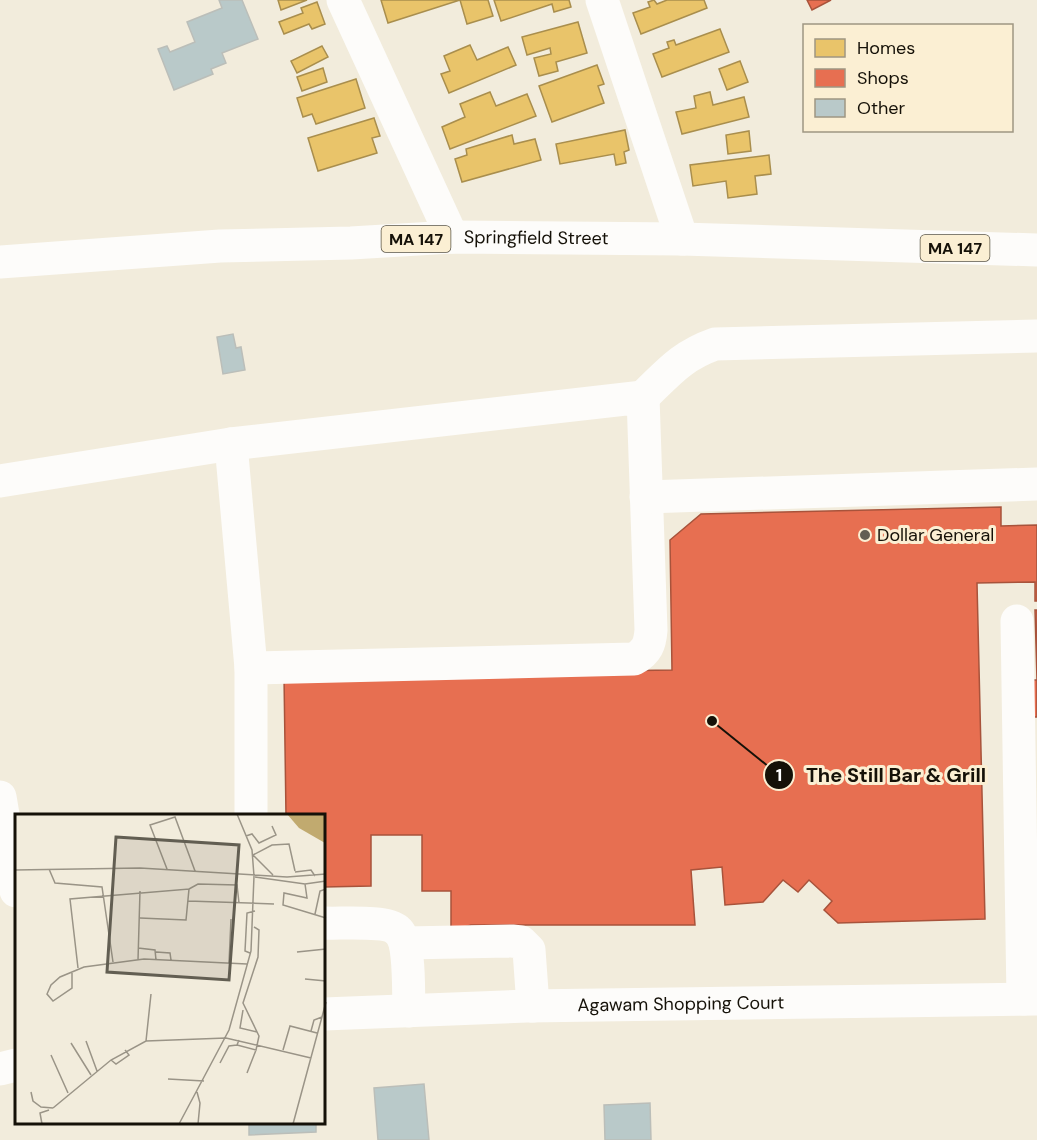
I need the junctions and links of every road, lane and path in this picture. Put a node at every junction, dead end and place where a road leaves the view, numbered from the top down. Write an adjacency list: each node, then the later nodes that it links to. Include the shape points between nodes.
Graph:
1 (343, 0): 3 (main road)
2 (602, 0): 4 (main road)
3 (452, 237): 4 (main road, Springfield Street / MA 147); 6 (main road, Springfield Street / MA 147, via 220,246)
4 (682, 239): 5 (main road, Springfield Street / MA 147)
5 (1037, 250)
6 (0, 262)
7 (1037, 336): 8 (main road, via 715,344 684,358)
8 (643, 397): 9 (main road); 12 (main road)
9 (231, 444): 10 (main road); 14 (main road)
10 (0, 481)
11 (1037, 484): 12 (main road)
12 (646, 497): 14 (main road, via 651,640 648,648 634,659)
13 (1017, 621): 20 (main road)
14 (251, 668): 16 (main road)
15 (0, 797): 17 (main road)
16 (250, 814)
17 (15, 885)
18 (326, 923): 19 (main road, via 383,924 397,929)
19 (405, 943): 21 (main road, via 521,942 529,950); 22 (main road)
20 (1030, 999): 21 (main road, Agawam Shopping Court)
21 (533, 1006): 22 (main road, Agawam Shopping Court)
22 (409, 1011): 23 (main road, Agawam Shopping Court)
23 (326, 1014)
24 (15, 1065): 25 (main road)
25 (0, 1069)

